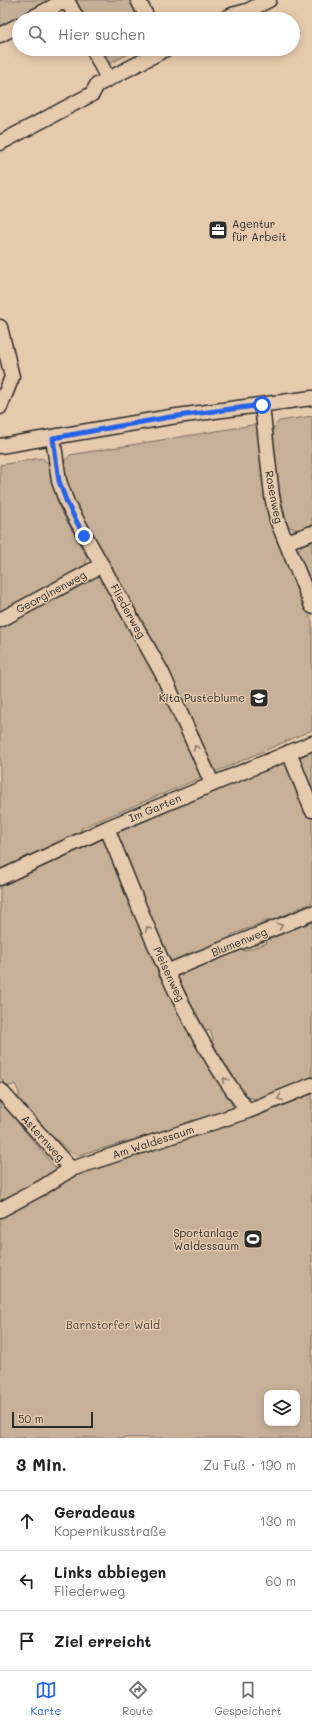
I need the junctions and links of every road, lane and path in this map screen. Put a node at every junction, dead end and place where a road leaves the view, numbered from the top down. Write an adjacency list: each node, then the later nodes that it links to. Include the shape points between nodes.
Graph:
1 (138, 0): 5 (street)
2 (269, 0): 6 (street)
3 (43, 12): 4 (street, via 60,3 69,4)
4 (73, 12)
5 (144, 12)
6 (244, 12)
7 (12, 29): 8 (street)
8 (0, 35)
9 (96, 56): 11 (street)
10 (152, 56): 11 (street)
11 (108, 79): 12 (street, via 97,85 92,94)
12 (0, 143)
13 (0, 327): 16 (street, via 12,377)
14 (312, 398): 15 (street)
15 (262, 405): 17 (street, via 170,417); 20 (street, Rosenweg, via 272,496 277,520)
16 (0, 407)
17 (53, 438): 18 (street); 21 (street, Fliederweg, via 59,481 67,503)
18 (0, 446)
19 (312, 533): 20 (street)
20 (286, 542): 22 (street, Rosenweg)
21 (102, 565): 23 (street, Georginenweg); 26 (street, Fliederweg, one-way to 21, via 162,673)
22 (312, 606)
23 (0, 620)
24 (312, 743): 25 (street, Im Garten)
25 (289, 752): 26 (street, Im Garten); 27 (street)
26 (212, 784): 28 (street, Im Garten)
27 (312, 810)
28 (107, 828): 29 (street, Im Garten); 31 (street, Meisenweg, one-way to 28)
29 (0, 878)
30 (312, 913): 31 (street, Blumenweg, one-way to 30)
31 (166, 972): 34 (street, Meisenweg, one-way to 31, via 231,1089 204,1044)
32 (312, 1085): 34 (street, Am Waldessaum, one-way to 34)
33 (0, 1090): 35 (street, Asternweg)
34 (248, 1111): 35 (street, Am Waldessaum)
35 (71, 1168): 36 (street, Am Waldessaum, via 43,1187)
36 (0, 1210)

